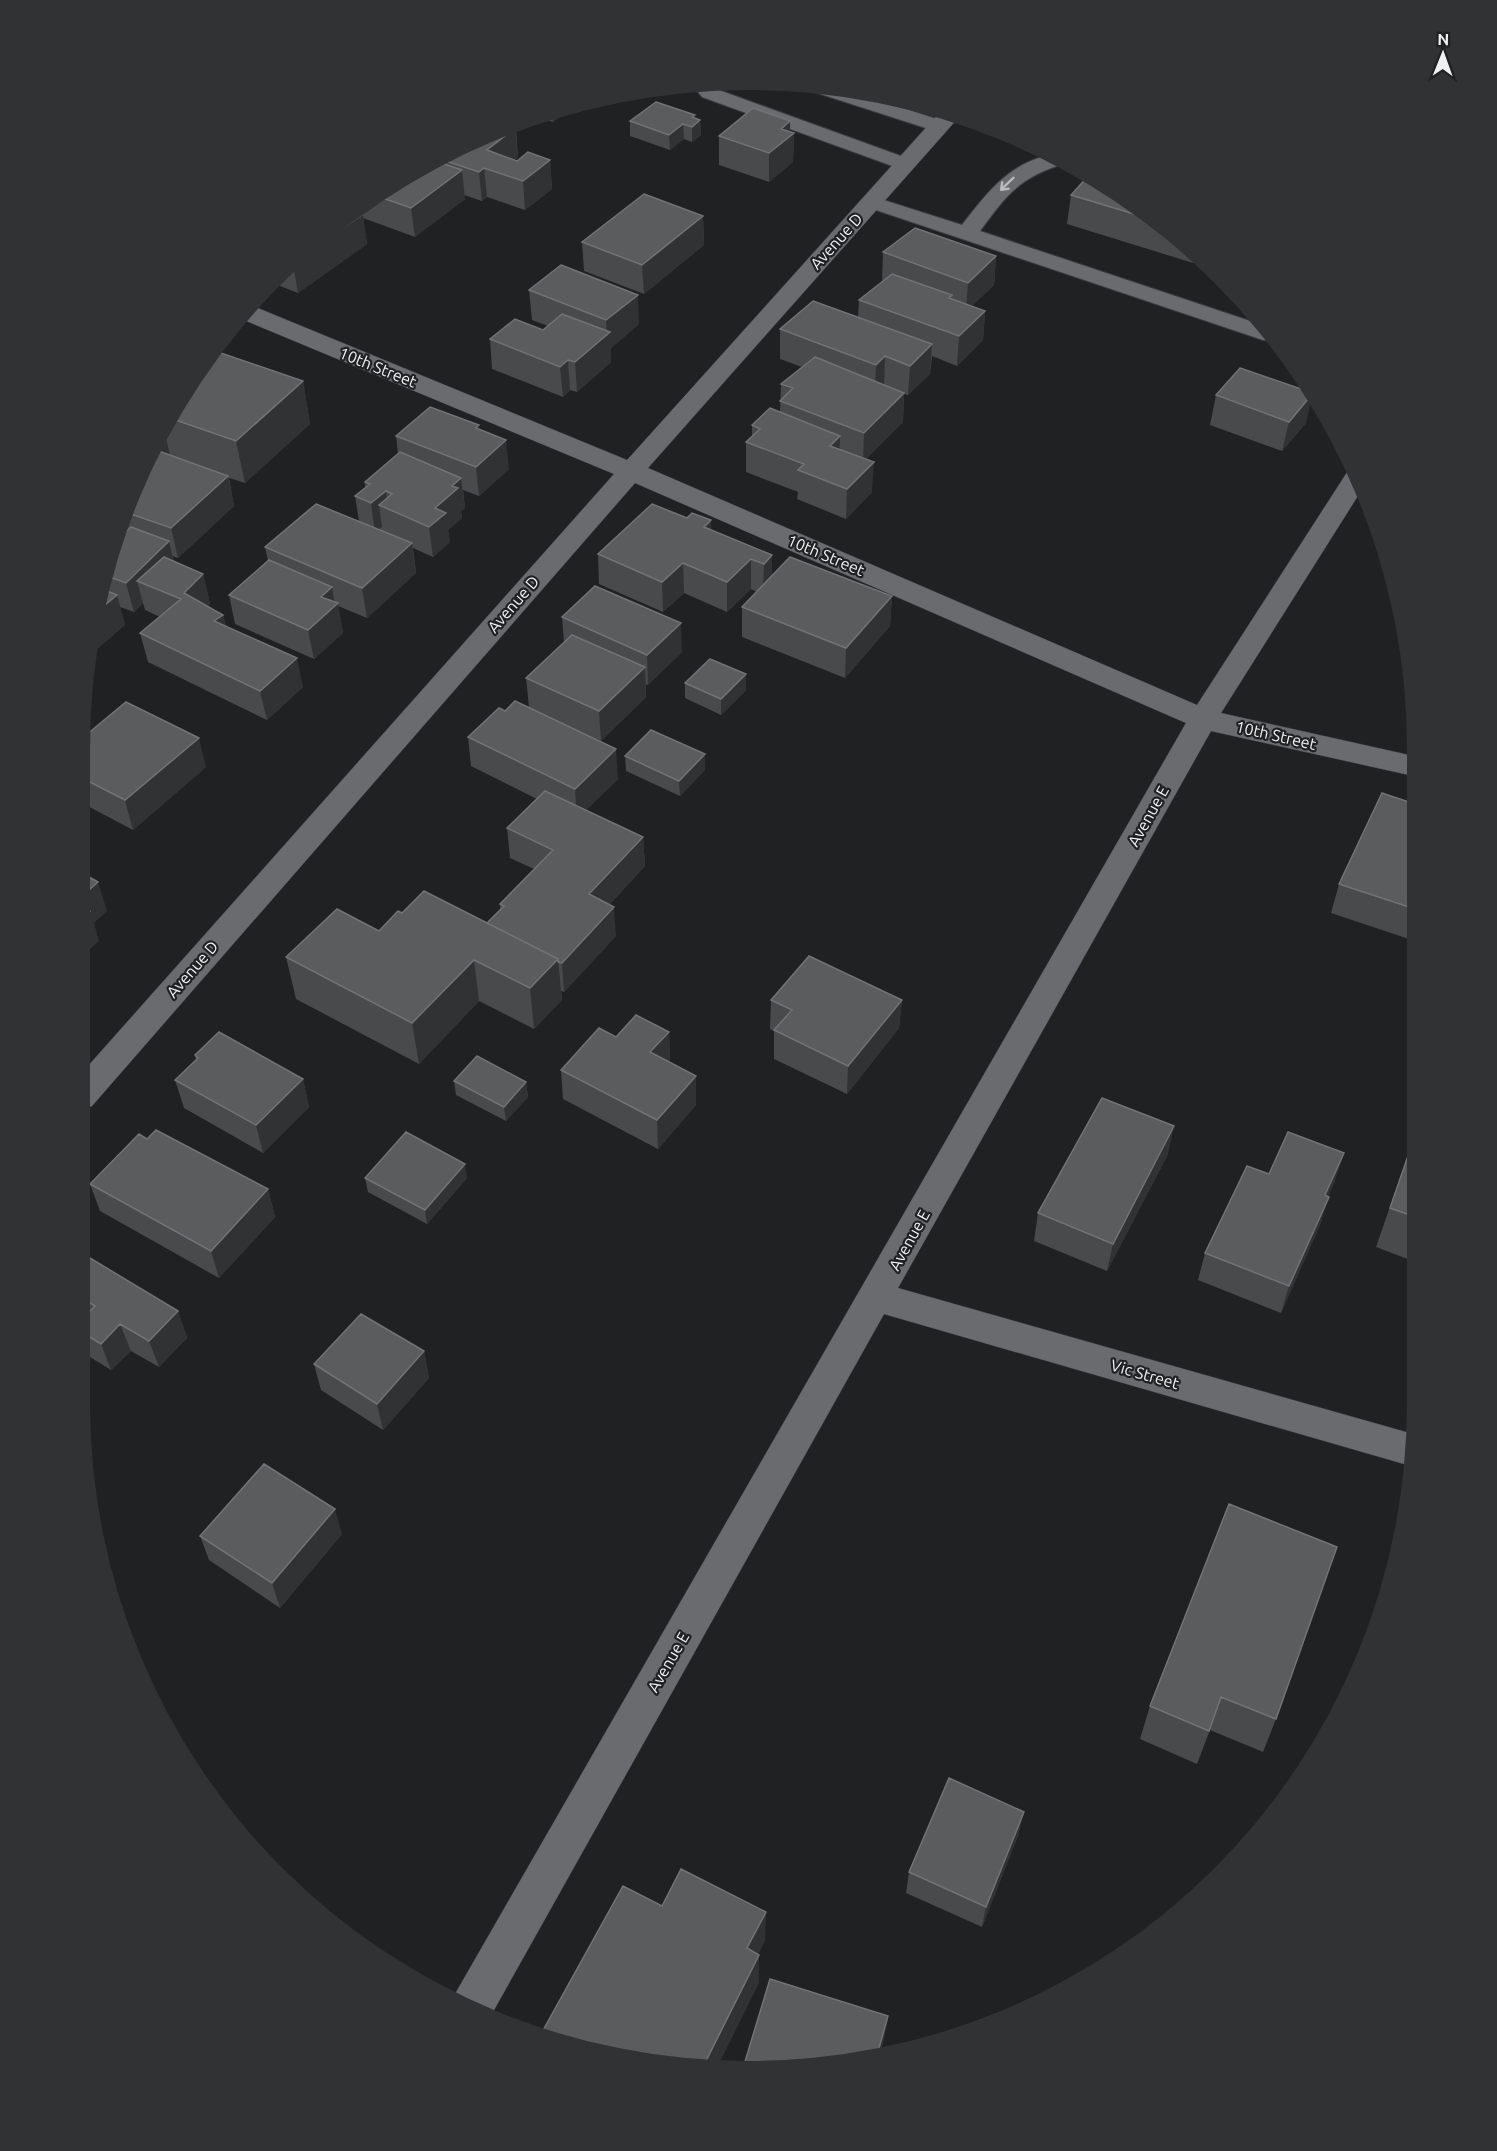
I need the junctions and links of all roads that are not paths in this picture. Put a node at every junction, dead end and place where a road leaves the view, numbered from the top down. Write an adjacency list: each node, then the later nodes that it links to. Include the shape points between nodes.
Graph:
1 (707, 91): 6 (lane)
2 (894, 107): 3 (lane)
3 (941, 119)
4 (945, 120): 6 (street, Avenue D)
5 (1044, 160): 8 (lane, one-way to 8, via 1024,168 995,196)
6 (905, 164): 7 (street, Avenue D)
7 (872, 202): 8 (lane); 11 (street, Avenue D)
8 (967, 234): 10 (lane)
9 (253, 315): 11 (street, 10th Street)
10 (1257, 330)
11 (631, 471): 13 (street, 10th Street); 15 (street, Avenue D)
12 (1352, 485): 13 (street, Avenue E)
13 (1203, 719): 14 (street, 10th Street); 16 (street, Avenue E)
14 (1407, 765)
15 (90, 1086)
16 (876, 1297): 17 (street, Vic Street); 18 (street, Avenue E)
17 (1406, 1448)
18 (475, 2001)

